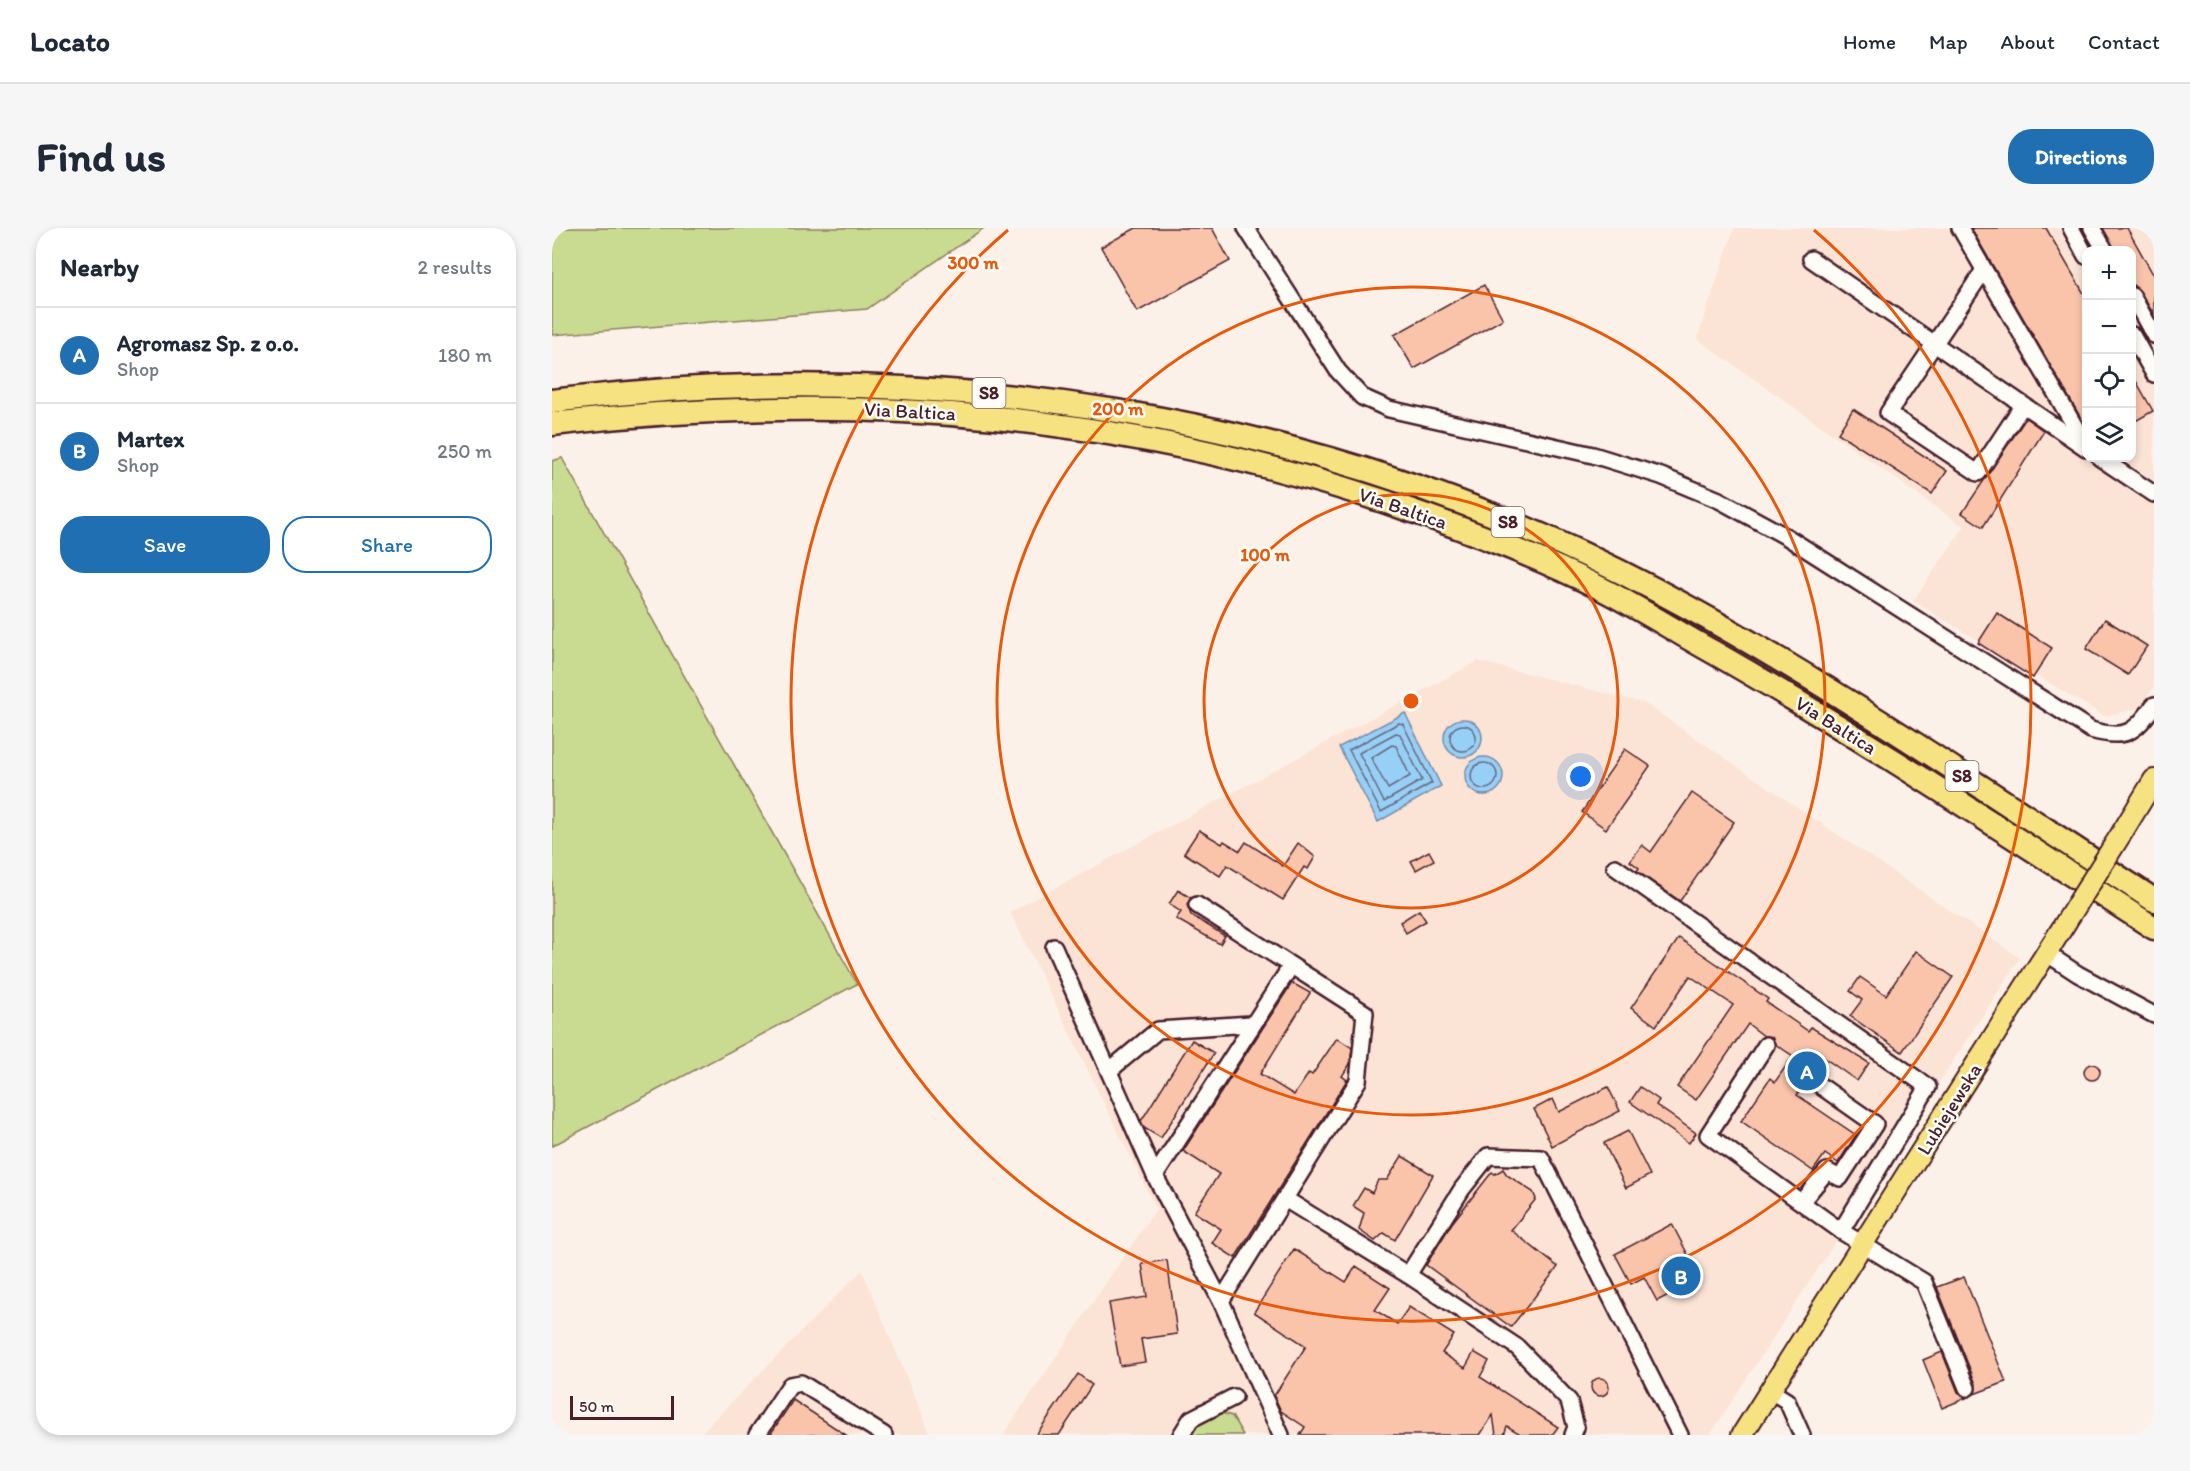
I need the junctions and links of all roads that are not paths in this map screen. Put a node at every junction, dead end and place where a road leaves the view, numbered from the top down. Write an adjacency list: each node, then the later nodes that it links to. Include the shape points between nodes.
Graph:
1 (1246, 228): 21 (street, via 1338,371 1355,392 1371,402 1412,416 1593,455 1710,496 1787,537 2091,730 2112,736 2129,732)
2 (1960, 228): 8 (street)
3 (2071, 228): 6 (street)
4 (2092, 228): 5 (street)
5 (2103, 246)
6 (2082, 249)
7 (1811, 259): 12 (street)
8 (1984, 270): 12 (street); 17 (street)
9 (2134, 300): 10 (street)
10 (2154, 335)
11 (2136, 341): 13 (street)
12 (1934, 344): 15 (street); 15 (street, via 1888,413 1977,474)
13 (2154, 374)
14 (552, 401): 24 (highway, Via Baltica / S8, via 645,390 746,385 946,389 1127,412 1230,433 1336,461 1525,529 1652,588 1779,659)
15 (2023, 405): 18 (street)
16 (552, 424): 26 (highway, Via Baltica / S8, via 741,408 850,407 952,412 1144,439 1236,458 1352,490 1462,528 1600,588 1848,732)
17 (2082, 440)
18 (2082, 444)
19 (2106, 462): 20 (street)
20 (2154, 494)
21 (2154, 705)
22 (2154, 780): 28 (main road, Lubiejewska, bridge)
23 (1615, 867): 38 (street, via 1928,1087)
24 (2154, 900)
25 (1197, 905): 29 (street)
26 (2154, 928)
27 (1054, 947): 33 (street)
28 (2046, 953): 30 (street); 39 (main road, Lubiejewska)
29 (1291, 966): 31 (street); 36 (street, via 1365,1013 1358,1081)
30 (2154, 1015)
31 (1251, 1024): 33 (street, via 1158,1030); 35 (street)
32 (1766, 1045): 37 (street, via 1708,1135)
33 (1110, 1070): 35 (street)
34 (1822, 1087): 37 (street, via 1875,1124 1840,1178 1827,1171)
35 (1155, 1176): 41 (street)
36 (1285, 1199): 40 (street); 41 (street)
37 (1802, 1202): 38 (street)
38 (1841, 1231): 39 (street)
39 (1864, 1244): 42 (street, via 1923,1282); 43 (main road, Lubiejewska)
40 (1408, 1275): 49 (street, via 1517,1347 1569,1401 1576,1427); 50 (street, via 1462,1189 1488,1156 1541,1158)
41 (1221, 1301): 48 (street)
42 (1967, 1388)
43 (1771, 1391): 51 (main road, Lubiejewska); 52 (street, via 1787,1401)
44 (1234, 1397): 47 (street, via 1191,1419)
45 (757, 1435): 46 (street, via 790,1385 801,1383)
46 (884, 1435)
47 (1181, 1435)
48 (1281, 1435)
49 (1573, 1435)
50 (1680, 1435)
51 (1742, 1435)
52 (1802, 1435)

